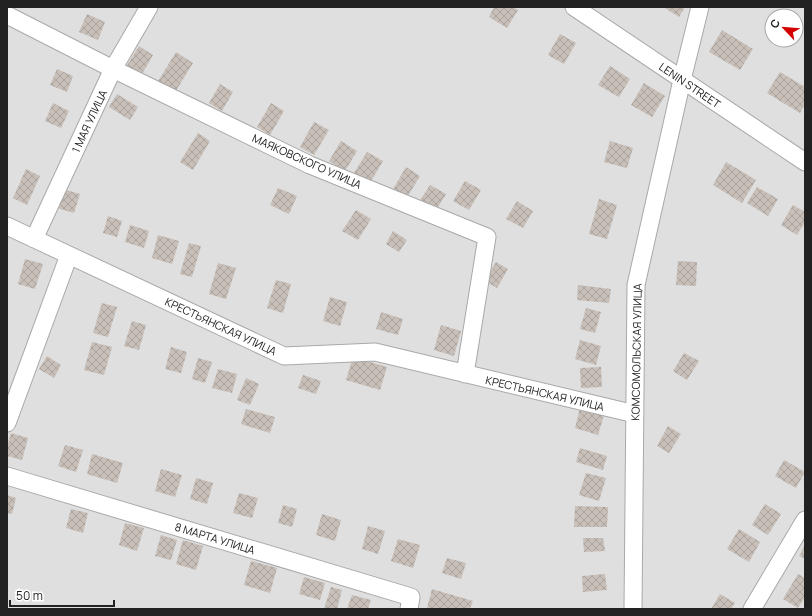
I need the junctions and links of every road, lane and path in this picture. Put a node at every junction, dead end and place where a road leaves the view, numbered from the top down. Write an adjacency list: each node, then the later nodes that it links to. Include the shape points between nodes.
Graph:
1 (149, 7): 5 (street, 1 МАЯ УЛИЦА)
2 (574, 7): 6 (street, LENIN STREET)
3 (700, 7): 6 (street, КОМСОМОЛЬСКАЯ УЛИЦА)
4 (7, 15): 5 (street, МАЯКОВСКОГО УЛИЦА)
5 (113, 69): 9 (street, 1 МАЯ УЛИЦА); 11 (street, МАЯКОВСКОГО УЛИЦА, via 310,164 487,238)
6 (682, 80): 7 (street, LENIN STREET); 12 (street, КОМСОМОЛЬСКАЯ УЛИЦА, via 636,285)
7 (805, 162)
8 (7, 226): 9 (street, КРЕСТЬЯНСКАЯ УЛИЦА)
9 (34, 239): 10 (street, КРЕСТЬЯНСКАЯ УЛИЦА)
10 (69, 255): 11 (street, КРЕСТЬЯНСКАЯ УЛИЦА, via 284,356 375,352); 13 (street)
11 (465, 374): 12 (street, КРЕСТЬЯНСКАЯ УЛИЦА)
12 (635, 414): 17 (street, КОМСОМОЛЬСКАЯ УЛИЦА)
13 (7, 423)
14 (7, 476): 16 (street, 8 МАРТА УЛИЦА, via 412,597)
15 (805, 520): 18 (street)
16 (409, 609)
17 (633, 609)
18 (752, 609)

